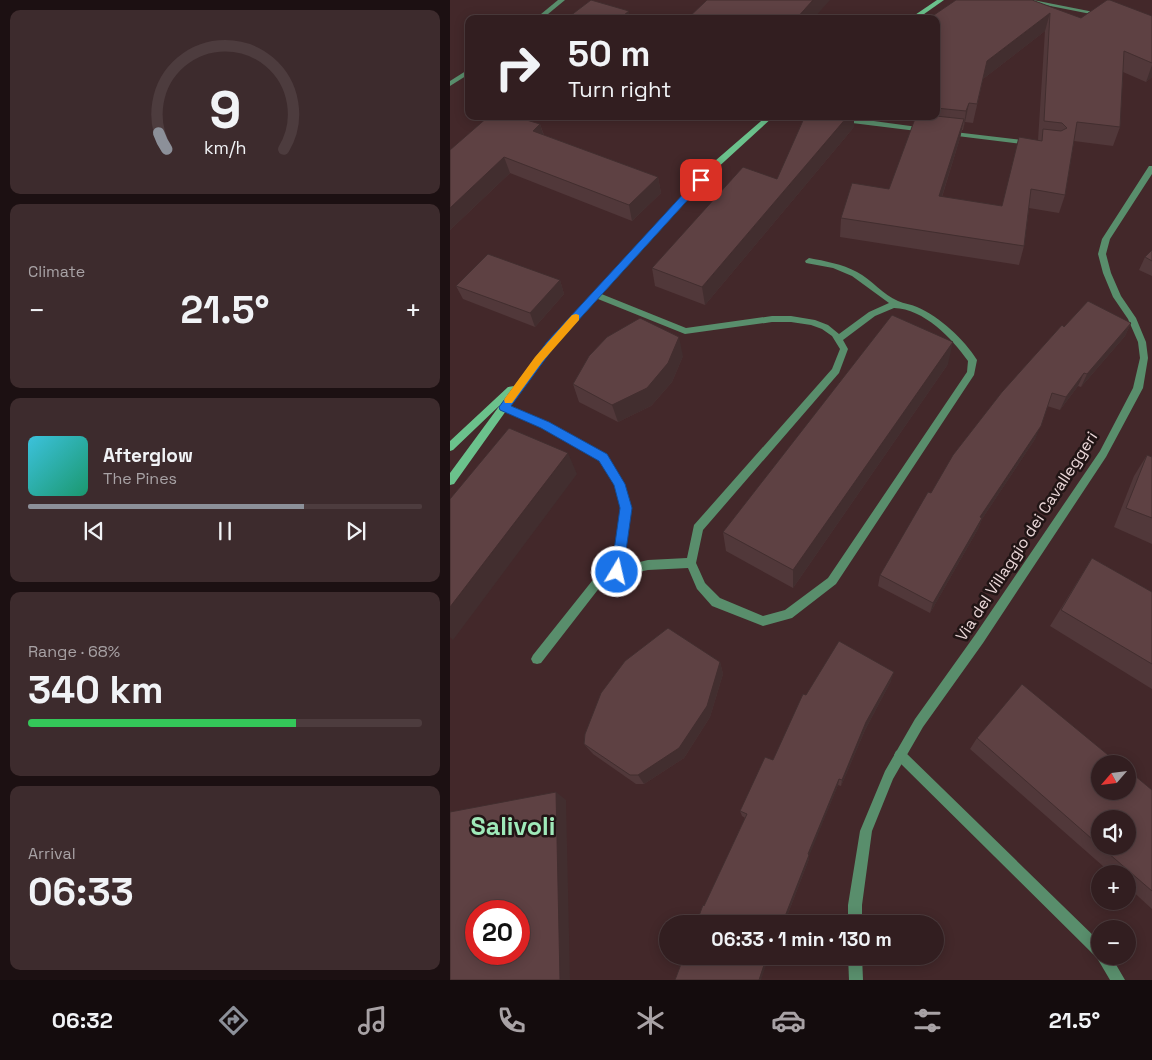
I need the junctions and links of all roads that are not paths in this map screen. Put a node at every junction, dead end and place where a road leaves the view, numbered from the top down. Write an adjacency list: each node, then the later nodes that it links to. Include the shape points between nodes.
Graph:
1 (562, 0): 4 (street)
2 (941, 0): 5 (street)
3 (1023, 0): 6 (street)
4 (543, 15)
5 (918, 15)
6 (1108, 15)
7 (465, 74): 8 (street)
8 (450, 84)
9 (767, 120): 16 (street, via 712,169)
10 (844, 120): 11 (street)
11 (931, 131)
12 (940, 132): 13 (street)
13 (1037, 144)
14 (1152, 168): 26 (street, Via del Villaggio dei Cavalleggeri, via 1106,239 1102,254 1117,297 1132,318 1142,342 1144,358 1138,388 1103,454)
15 (809, 261): 17 (street, via 855,274)
16 (596, 295): 18 (street, via 685,330 791,319 825,327); 19 (street)
17 (896, 304): 18 (street, via 880,309); 23 (street, via 907,306 943,327 973,360 972,373 832,580 788,614 763,621 716,602 700,586)
18 (839, 339): 23 (street, via 844,349 836,371 698,528)
19 (527, 374): 20 (street); 21 (street)
20 (504, 407): 22 (street); 24 (street, via 545,425 603,458 619,484 626,508)
21 (450, 447)
22 (450, 482)
23 (691, 563): 24 (street, via 648,565)
24 (617, 572): 25 (street, via 596,584)
25 (536, 659)
26 (900, 755): 27 (street, Via del Villaggio dei Cavalleggeri, via 866,831); 28 (street)
27 (855, 915)
28 (1091, 943)
29 (855, 965): 31 (street)
30 (1109, 965): 32 (street)
31 (856, 980)
32 (1118, 980)

